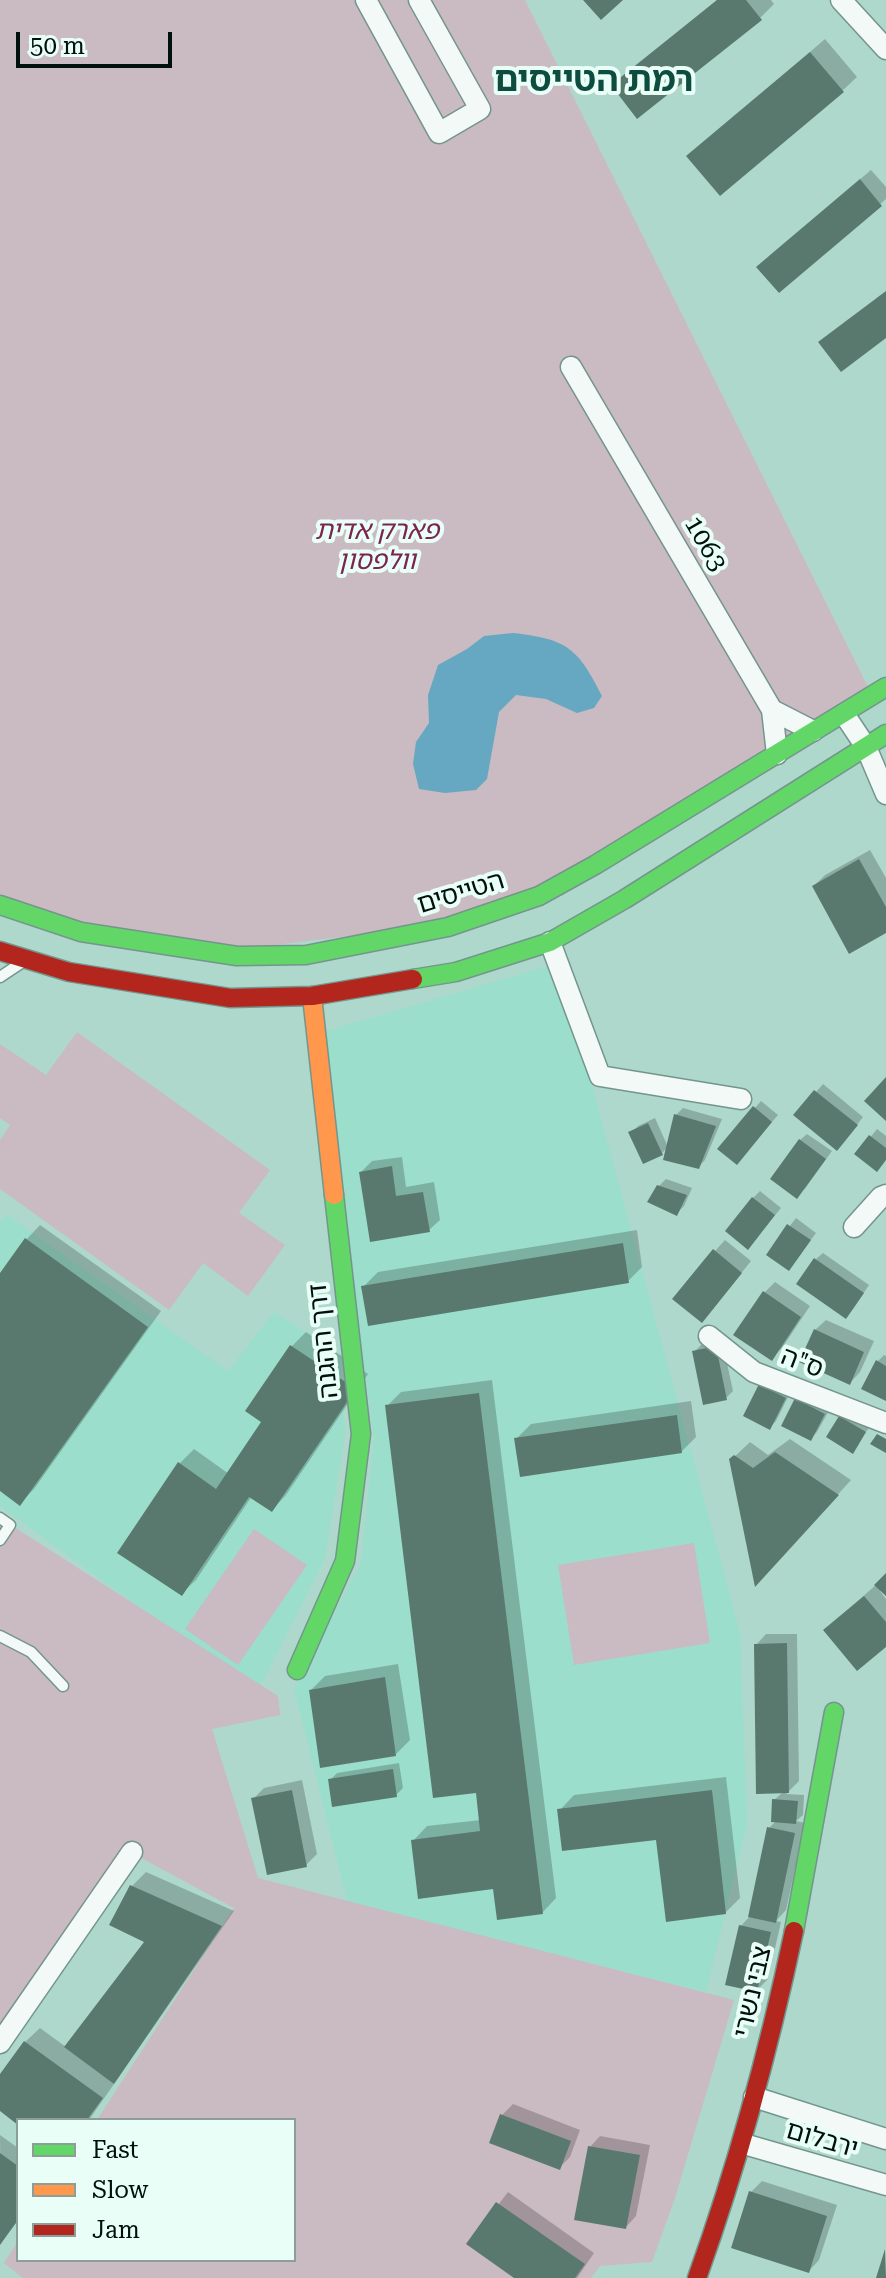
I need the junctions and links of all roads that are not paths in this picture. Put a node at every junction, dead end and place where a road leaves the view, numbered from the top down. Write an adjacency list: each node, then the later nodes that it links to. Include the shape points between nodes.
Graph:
1 (366, 0): 2 (street, via 439,133 480,109)
2 (419, 0)
3 (841, 0): 4 (street)
4 (886, 49)
5 (571, 367): 7 (street, 1063)
6 (886, 687): 8 (main road, הטייסים)
7 (772, 710): 9 (street); 12 (street, 1063)
8 (844, 714): 9 (main road, הטייסים); 11 (street)
9 (813, 731): 12 (main road, הטייסים)
10 (886, 734): 11 (main road)
11 (866, 747): 13 (street); 15 (main road)
12 (777, 754): 14 (main road, הטייסים, via 539,896 448,927 306,955 237,956 81,932)
13 (886, 794)
14 (0, 905)
15 (550, 942): 19 (main road, via 456,972); 20 (street, via 600,1076)
16 (0, 951): 17 (main road)
17 (26, 960): 18 (lane); 19 (main road, via 230,998)
18 (0, 977)
19 (312, 996): 28 (main road, דרך ההגנה, via 361,1434 345,1561)
20 (741, 1099)
21 (886, 1195): 22 (street)
22 (854, 1227)
23 (709, 1336): 24 (street, ס"ה, via 754,1372)
24 (886, 1423)
25 (0, 1518): 26 (lane, via 10,1525)
26 (0, 1540)
27 (0, 1636): 29 (lane, via 31,1652)
28 (297, 1670)
29 (63, 1686)
30 (834, 1712): 33 (main road, צבי נשרי, via 797,1917)
31 (132, 1852): 32 (street)
32 (0, 2043)
33 (754, 2097): 34 (street, ירבלום); 35 (main road, צבי נשרי)
34 (886, 2139)
35 (744, 2144): 36 (street, ירבלום); 37 (main road, צבי נשרי)
36 (886, 2185)
37 (697, 2278)

